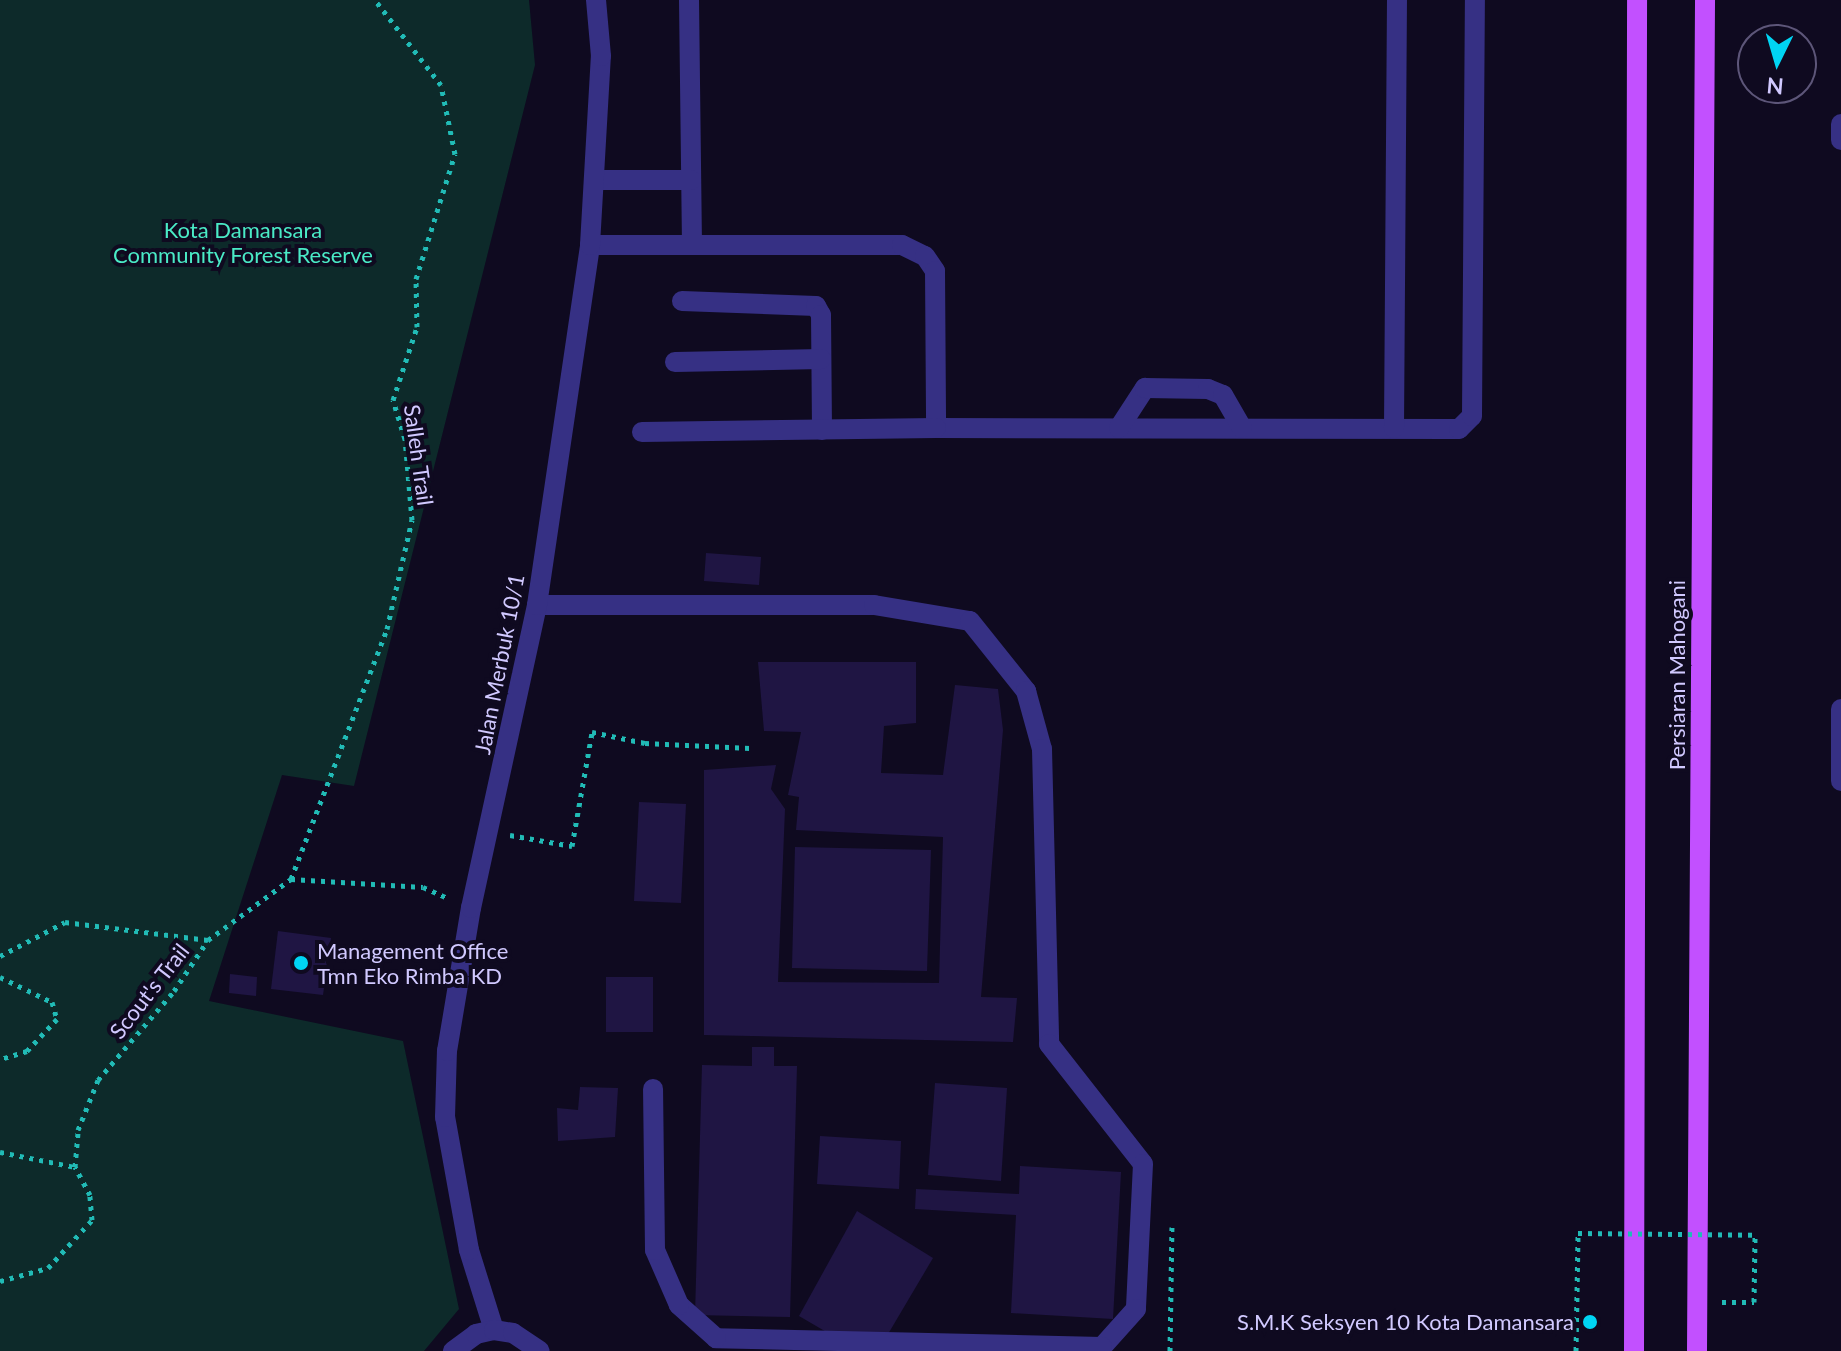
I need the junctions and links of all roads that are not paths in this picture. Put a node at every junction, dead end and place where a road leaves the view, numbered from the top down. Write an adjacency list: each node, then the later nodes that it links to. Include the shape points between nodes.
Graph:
1 (596, 0): 9 (street, Jalan Merbuk 10/1, via 601,56)
2 (689, 0): 10 (street)
3 (1397, 0): 19 (street)
4 (1475, 0): 19 (street, via 1472,416 1459,429)
5 (1637, 0): 29 (main road, Persiaran Mahogani)
6 (1705, 0): 30 (main road, Persiaran Mahogani)
7 (1841, 124): 8 (street)
8 (1841, 140)
9 (598, 180): 10 (street); 11 (street, Jalan Merbuk 10/1)
10 (691, 180): 12 (street)
11 (590, 245): 12 (street); 22 (street, Jalan Merbuk 10/1)
12 (692, 245): 16 (street, via 902,245 925,256 935,271)
13 (682, 301): 14 (street, via 816,306 821,315)
14 (821, 359): 15 (street); 20 (street)
15 (675, 362)
16 (936, 428): 17 (street); 20 (street)
17 (1119, 428): 18 (street); 18 (street, via 1145,388 1208,389 1223,395)
18 (1242, 428): 19 (street)
19 (1394, 428)
20 (822, 430): 21 (street)
21 (642, 432)
22 (537, 605): 25 (street, via 874,605 970,621 1026,691 1042,749 1049,1044 1143,1164 1136,1309 1102,1347 716,1338 679,1305 655,1250); 26 (street, Jalan Merbuk 10/1, via 471,908 447,1051 445,1117 469,1250)
23 (1841, 709): 24 (street)
24 (1841, 781)
25 (653, 1089)
26 (494, 1330): 27 (street, via 476,1334); 28 (street, via 513,1333)
27 (453, 1351)
28 (540, 1351)
29 (1634, 1351)
30 (1697, 1351)

